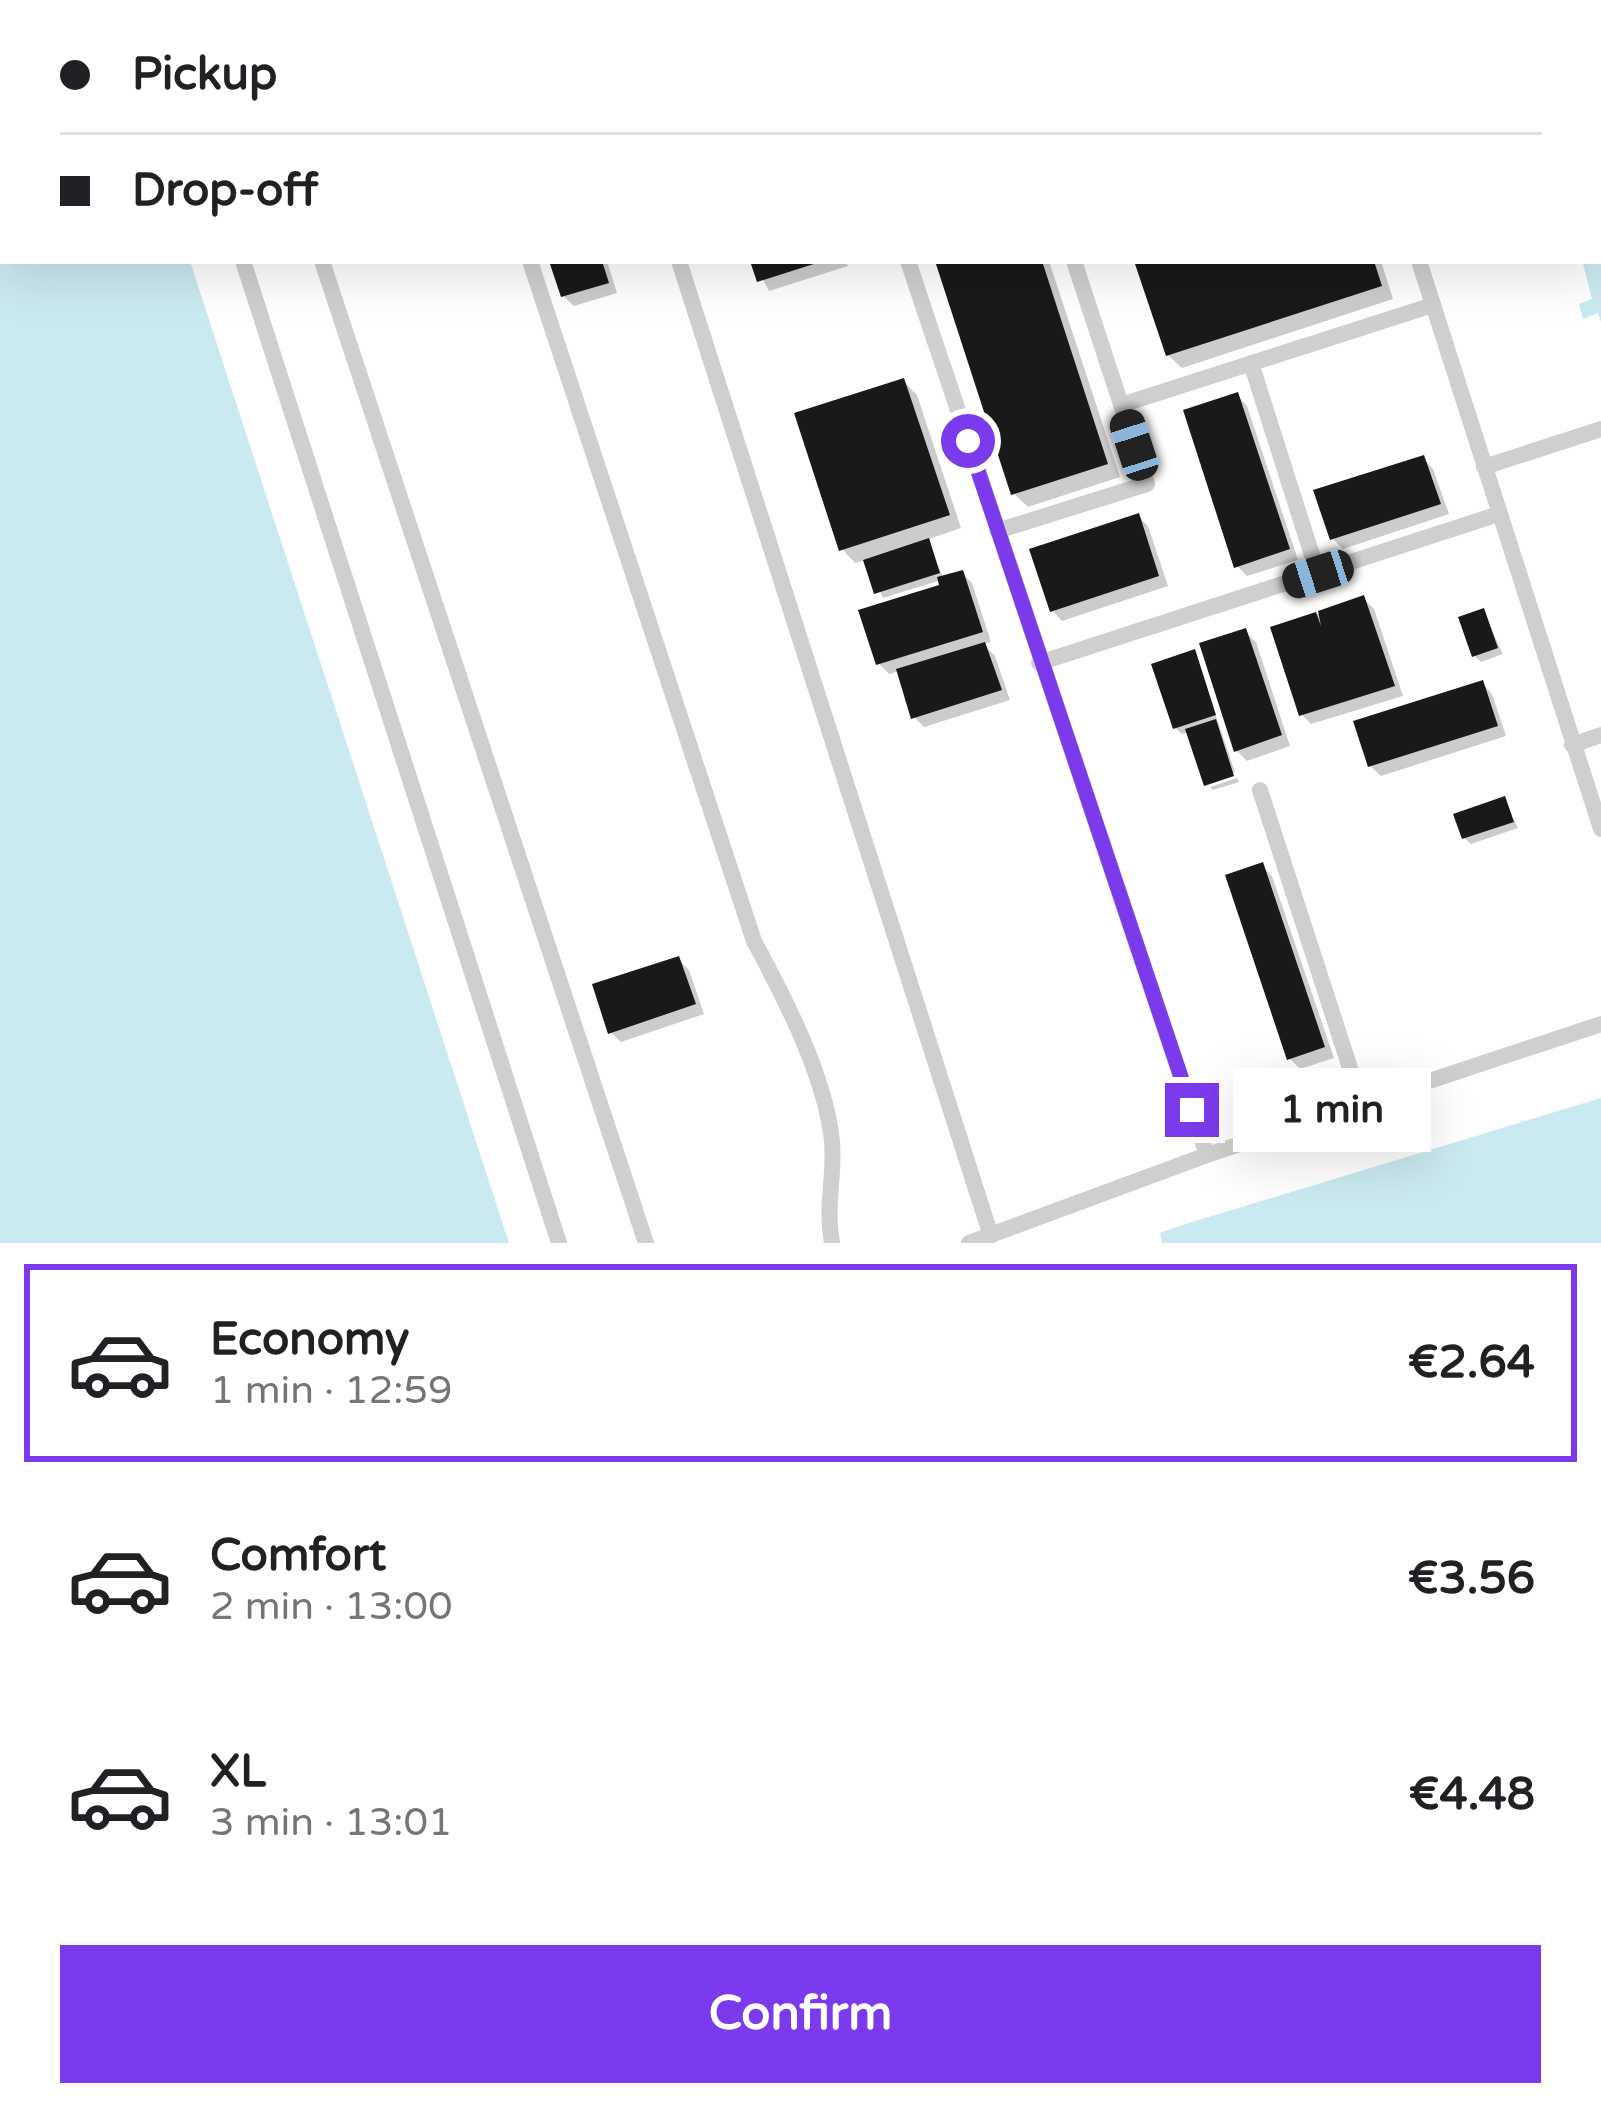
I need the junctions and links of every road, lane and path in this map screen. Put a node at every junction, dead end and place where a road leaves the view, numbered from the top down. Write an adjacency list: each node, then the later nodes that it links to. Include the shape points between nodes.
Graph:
1 (244, 264): 25 (lane)
2 (323, 264): 26 (lane)
3 (531, 264): 27 (lane, via 754,941 788,1000 824,1112)
4 (680, 264): 24 (lane)
5 (909, 264): 14 (lane)
6 (1075, 264): 10 (lane)
7 (1420, 264): 8 (lane)
8 (1433, 305): 9 (lane); 12 (lane)
9 (1250, 363): 10 (lane); 15 (lane)
10 (1121, 405): 14 (lane, via 1148,484)
11 (1601, 429): 12 (lane)
12 (1484, 466): 13 (lane)
13 (1499, 514): 15 (lane); 18 (lane)
14 (997, 531): 16 (lane)
15 (1318, 574): 16 (lane)
16 (1039, 663): 23 (lane)
17 (1601, 735): 18 (lane)
18 (1573, 745): 20 (lane)
19 (1260, 790): 22 (lane)
20 (1601, 830)
21 (1601, 1024): 22 (lane)
22 (1362, 1106): 23 (lane)
23 (1207, 1155): 24 (lane)
24 (991, 1236): 28 (lane)
25 (559, 1243)
26 (646, 1243)
27 (832, 1243)
28 (969, 1243)

